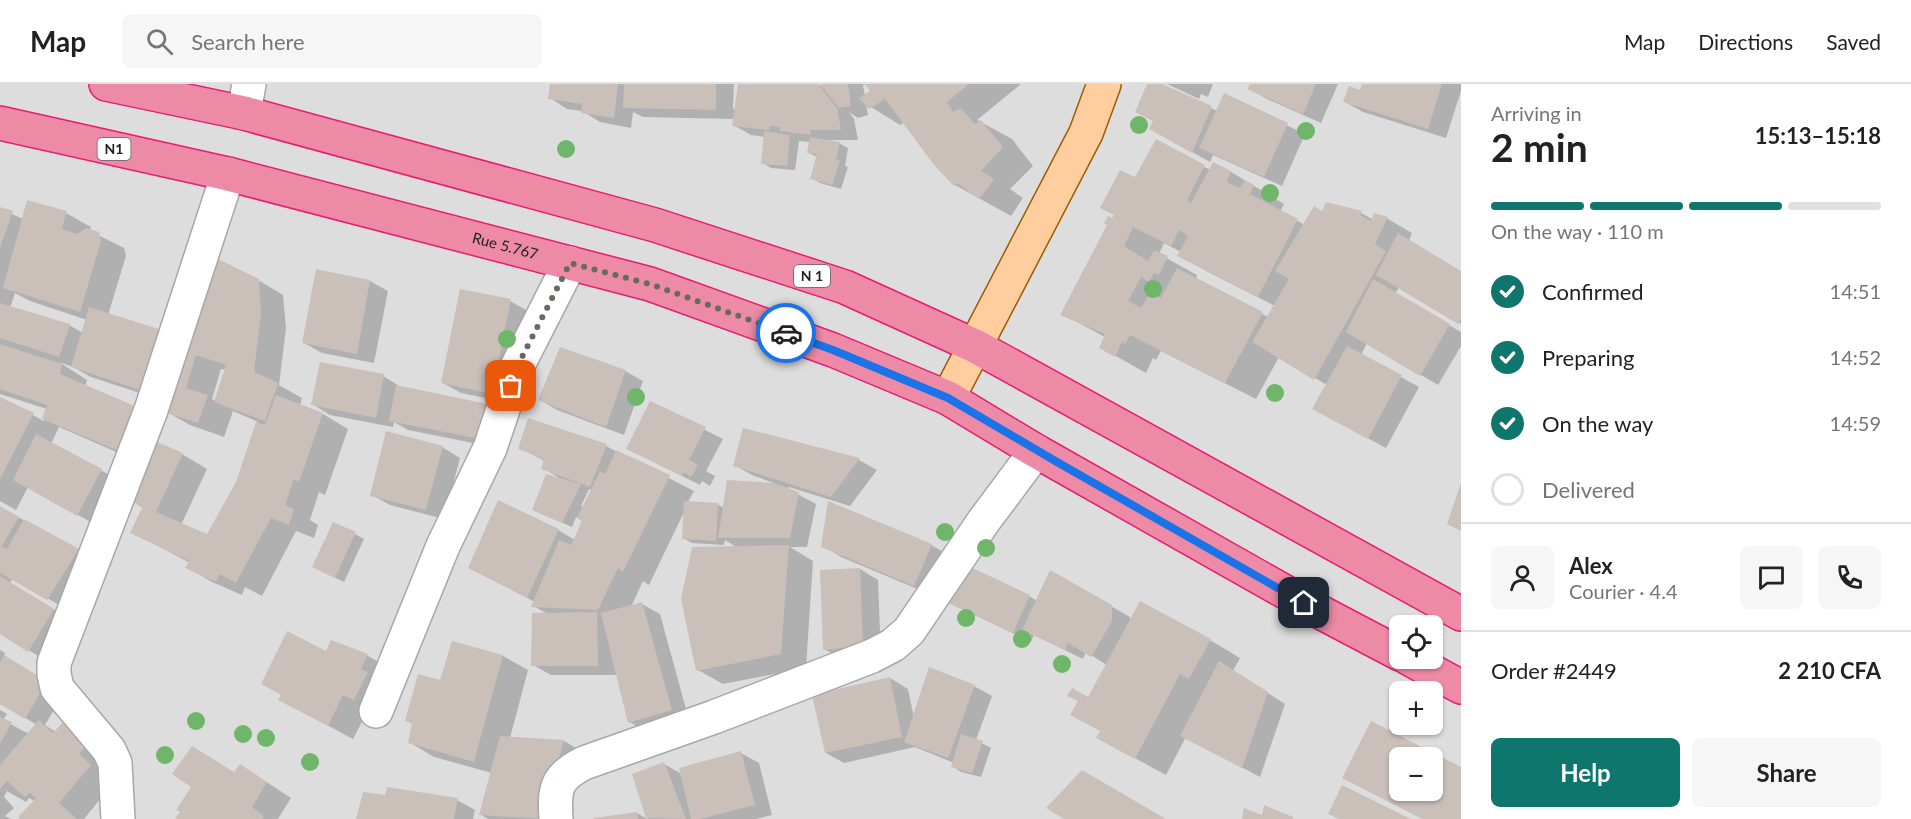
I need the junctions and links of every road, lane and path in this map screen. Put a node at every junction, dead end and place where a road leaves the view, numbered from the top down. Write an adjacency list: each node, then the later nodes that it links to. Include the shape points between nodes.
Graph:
1 (106, 84): 3 (highway, N 1)
2 (1104, 84): 7 (main road, via 1086,132)
3 (247, 99): 7 (highway, N 1, via 845,287)
4 (0, 123): 5 (highway, Rue 5.767 / N1)
5 (228, 174): 6 (highway, Rue 5.767 / N1); 15 (street, via 151,410 54,663 57,688 109,750 115,763)
6 (570, 263): 8 (highway, Rue 5.767 / N1, via 672,291 833,350); 14 (street, via 518,365 489,448)
7 (975, 346): 8 (main road); 10 (highway, N 1)
8 (948, 398): 9 (highway, Rue 5.767 / N1)
9 (1036, 451): 11 (highway, Rue 5.767 / N1); 16 (street, via 909,631 893,645 714,717 584,763 560,780 555,797)
10 (1461, 614)
11 (1389, 648)
12 (1428, 669): 13 (highway)
13 (1461, 687)
14 (376, 711)
15 (118, 819)
16 (556, 819)

